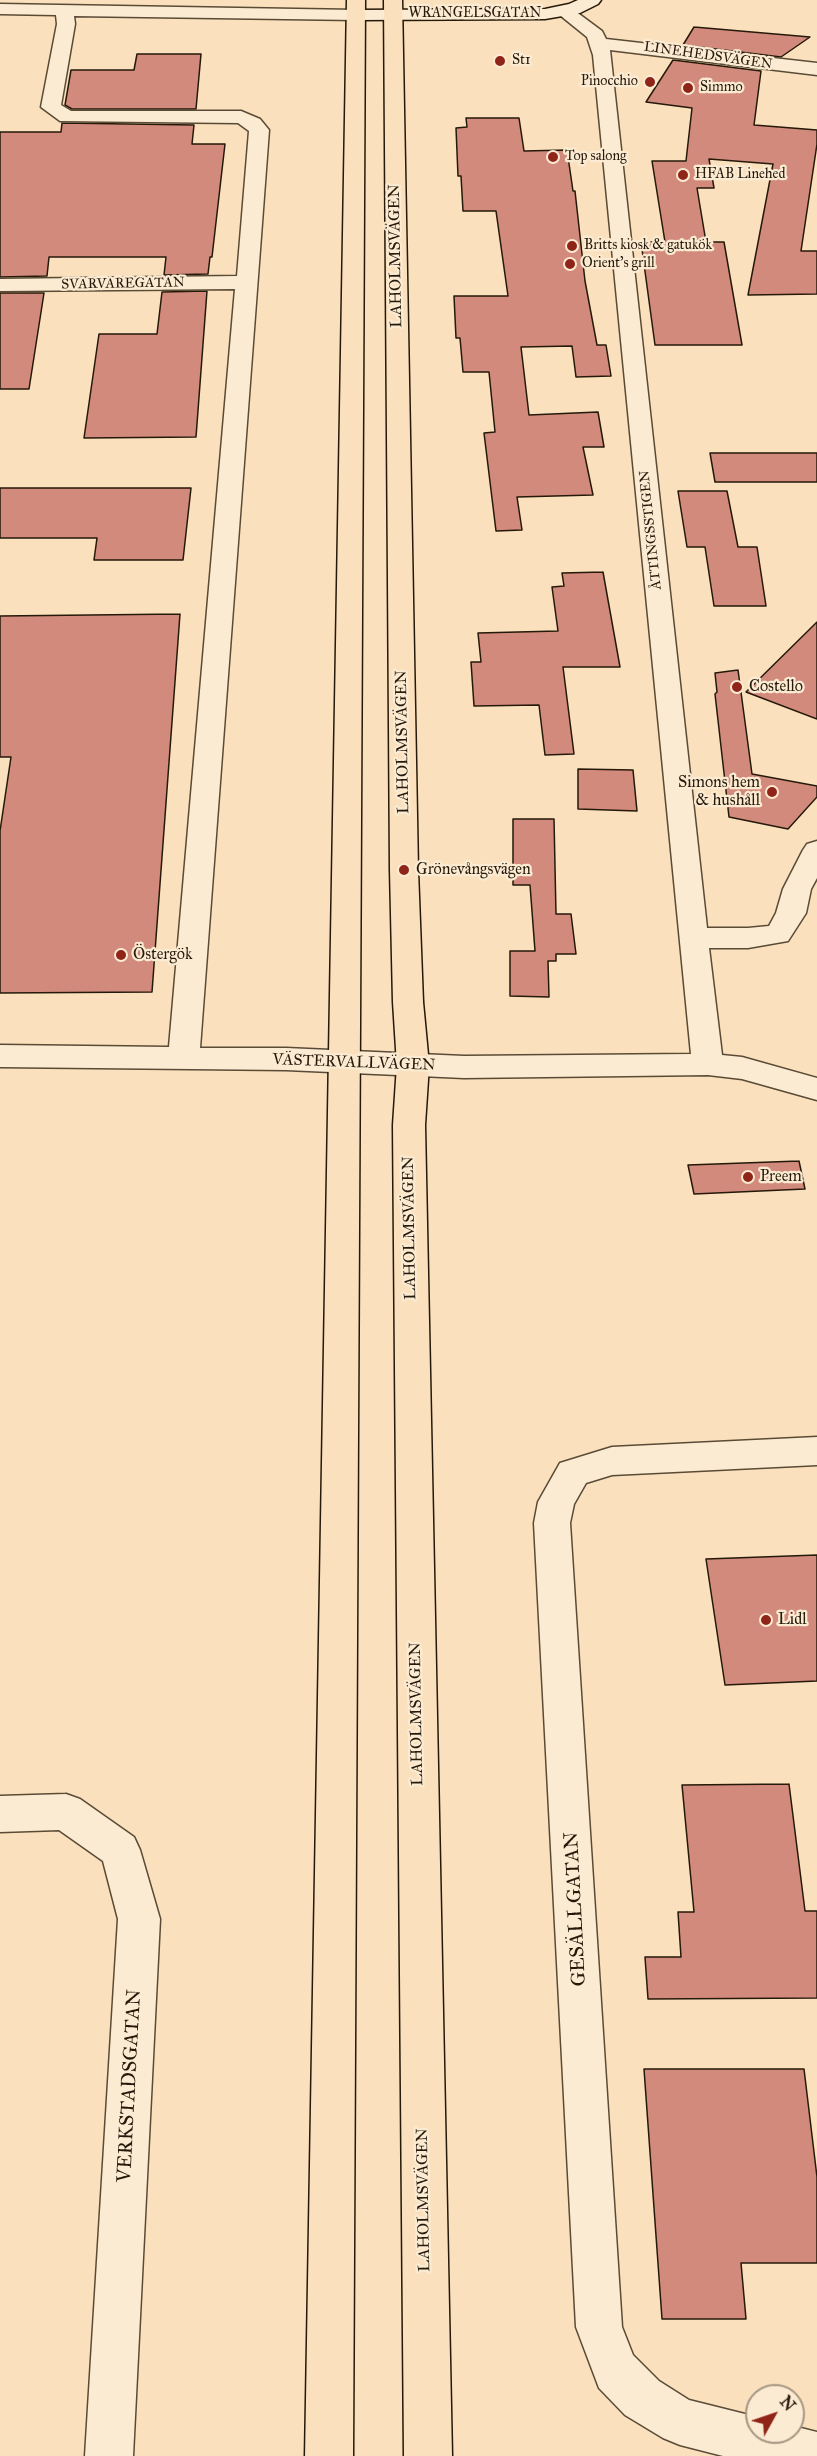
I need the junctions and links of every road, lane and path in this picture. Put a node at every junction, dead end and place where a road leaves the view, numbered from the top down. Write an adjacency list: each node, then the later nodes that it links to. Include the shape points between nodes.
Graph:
1 (592, 0): 6 (street, WRANGELSGATAN)
2 (356, 7): 3 (street, WRANGELSGATAN); 5 (street, WRANGELSGATAN); 16 (highway)
3 (393, 7): 6 (street, WRANGELSGATAN); 18 (highway, LAHOLMSVÄGEN, via 404,870)
4 (0, 9): 5 (street, WRANGELSGATAN)
5 (64, 10): 9 (street, via 66,24 51,107 67,117 241,117 259,130)
6 (565, 12): 7 (street, via 596,35)
7 (600, 44): 8 (street, LINEHEDSVÄGEN); 13 (street, ÅTTINGSSTIGEN)
8 (817, 69)
9 (247, 282): 10 (street, SVARVAREGATAN); 15 (street)
10 (0, 285)
11 (817, 850): 12 (street, via 797,889)
12 (804, 912): 13 (street, via 778,934)
13 (693, 938): 17 (street, ÅTTINGSSTIGEN)
14 (0, 1056): 15 (street, VÄSTERVALLVÄGEN)
15 (184, 1058): 16 (street, VÄSTERVALLVÄGEN)
16 (344, 1062): 18 (street, VÄSTERVALLVÄGEN); 23 (highway)
17 (708, 1064): 18 (street, VÄSTERVALLVÄGEN); 19 (street, via 742,1068)
18 (413, 1065): 24 (highway, LAHOLMSVÄGEN, via 409,1125)
19 (817, 1089)
20 (817, 1450): 25 (street, GESÄLLGATAN, via 612,1461 573,1473 556,1502 552,1523 599,2327 616,2371 651,2404 680,2421)
21 (0, 1814): 22 (street, VERKSTADSGATAN, via 66,1812 120,1850 139,1919)
22 (109, 2456)
23 (329, 2456)
24 (428, 2456)
25 (816, 2456)

